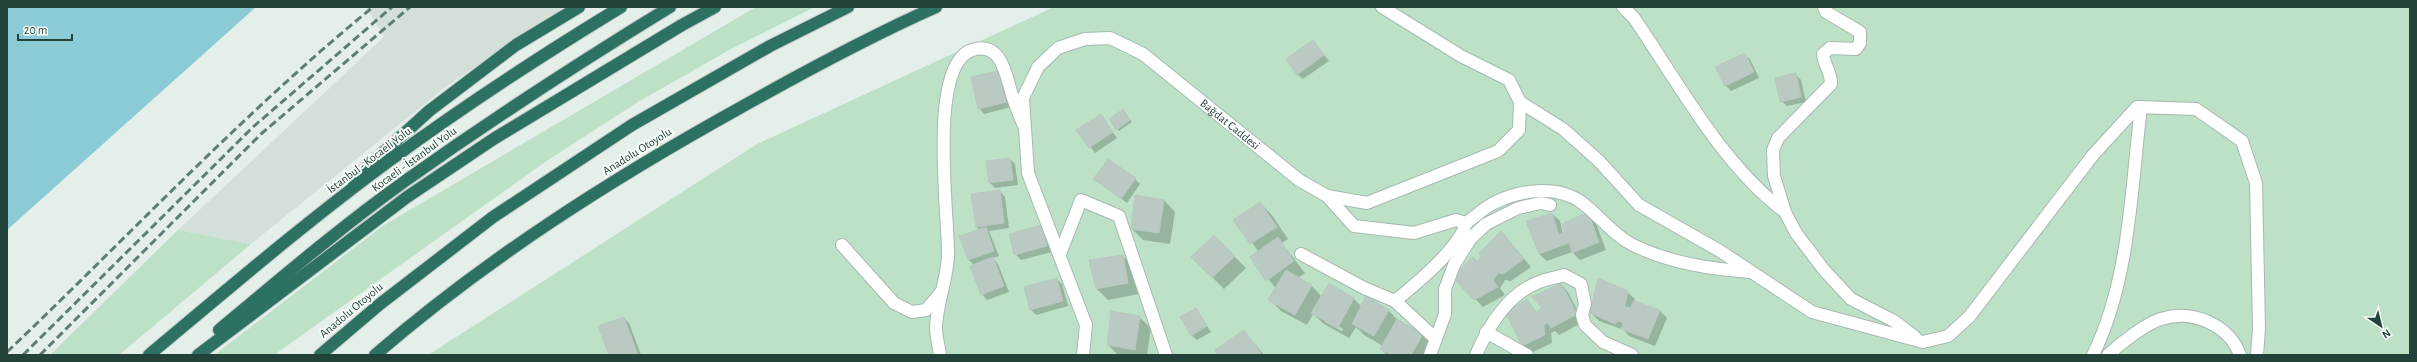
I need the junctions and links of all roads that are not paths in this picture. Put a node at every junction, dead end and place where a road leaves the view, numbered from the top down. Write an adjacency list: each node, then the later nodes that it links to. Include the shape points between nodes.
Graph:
1 (579, 7): 18 (highway, via 516,45 430,111)
2 (621, 7): 18 (highway, İstanbul - Kocaeli Yolu, via 550,50 389,161)
3 (670, 7): 28 (highway, Kocaeli - İstanbul Yolu, via 564,72 404,182 292,269)
4 (715, 7): 29 (highway, via 495,138 407,197)
5 (848, 7): 30 (highway, Anadolu Otoyolu, via 770,46 632,125 499,213 380,304)
6 (936, 7): 31 (highway, Anadolu Otoyolu, via 798,75 650,158 510,250)
7 (1382, 7): 10 (street, via 1461,56 1509,80)
8 (1624, 7): 15 (street, via 1742,172 1765,198)
9 (1824, 7): 15 (street, via 1826,12 1860,32 1860,43 1856,49 1830,48 1823,54 1831,73 1830,84 1778,138 1773,150 1774,176)
10 (1520, 102): 13 (street, Bağdat Caddesi, via 1518,130 1498,152 1367,204); 21 (street, via 1563,129 1599,161 1639,205)
11 (2141, 107): 26 (street, via 2137,107 2093,155 1969,317 1948,336); 39 (street, via 2122,265 2101,338); 42 (street, via 2196,109 2242,141 2256,183 2259,328)
12 (1025, 127): 13 (street, Bağdat Caddesi, via 1023,98 1038,67 1058,48 1085,39 1110,38 1143,54 1300,180); 19 (street, Bağdat Caddesi, via 1028,173); 22 (street, via 999,58 991,50 980,48 969,51 960,58 950,77 943,118 948,256)
13 (1327, 196): 16 (street, via 1354,226 1414,233 1456,220)
14 (1550, 205): 25 (street, via 1540,203 1518,208 1486,224 1471,238 1454,265 1445,289 1445,314)
15 (1785, 212): 26 (street, via 1796,233 1819,264 1851,299 1894,321)
16 (1466, 223): 21 (street, via 1495,202 1533,190 1560,193 1580,201 1632,244 1667,259 1711,269); 23 (street, via 1464,234 1422,280)
17 (842, 245): 22 (street, via 894,303 912,312 926,310)
18 (276, 249): 27 (highway, İstanbul - Kocaeli Yolu)
19 (1060, 254): 33 (street, Bağdat Caddesi, via 1086,325); 34 (street, via 1081,200 1119,216)
20 (1301, 254): 23 (street, via 1364,288)
21 (1752, 272): 26 (street, via 1812,312)
22 (945, 287): 32 (street, via 936,327)
23 (1395, 301): 25 (street)
24 (1486, 332): 36 (street); 37 (street); 38 (street, via 1516,294 1537,283 1564,275 1581,284 1585,304 1582,315 1586,325 1603,342)
25 (1436, 339): 35 (street)
26 (1923, 342)
27 (149, 355)
28 (189, 355)
29 (198, 355)
30 (320, 355)
31 (375, 355)
32 (940, 355)
33 (1083, 355)
34 (1166, 355)
35 (1430, 355)
36 (1476, 355)
37 (1527, 355)
38 (1632, 355)
39 (2093, 355)
40 (2108, 355): 41 (street, via 2128,338 2161,319 2178,317 2205,320 2226,331)
41 (2240, 355)
42 (2257, 355)

